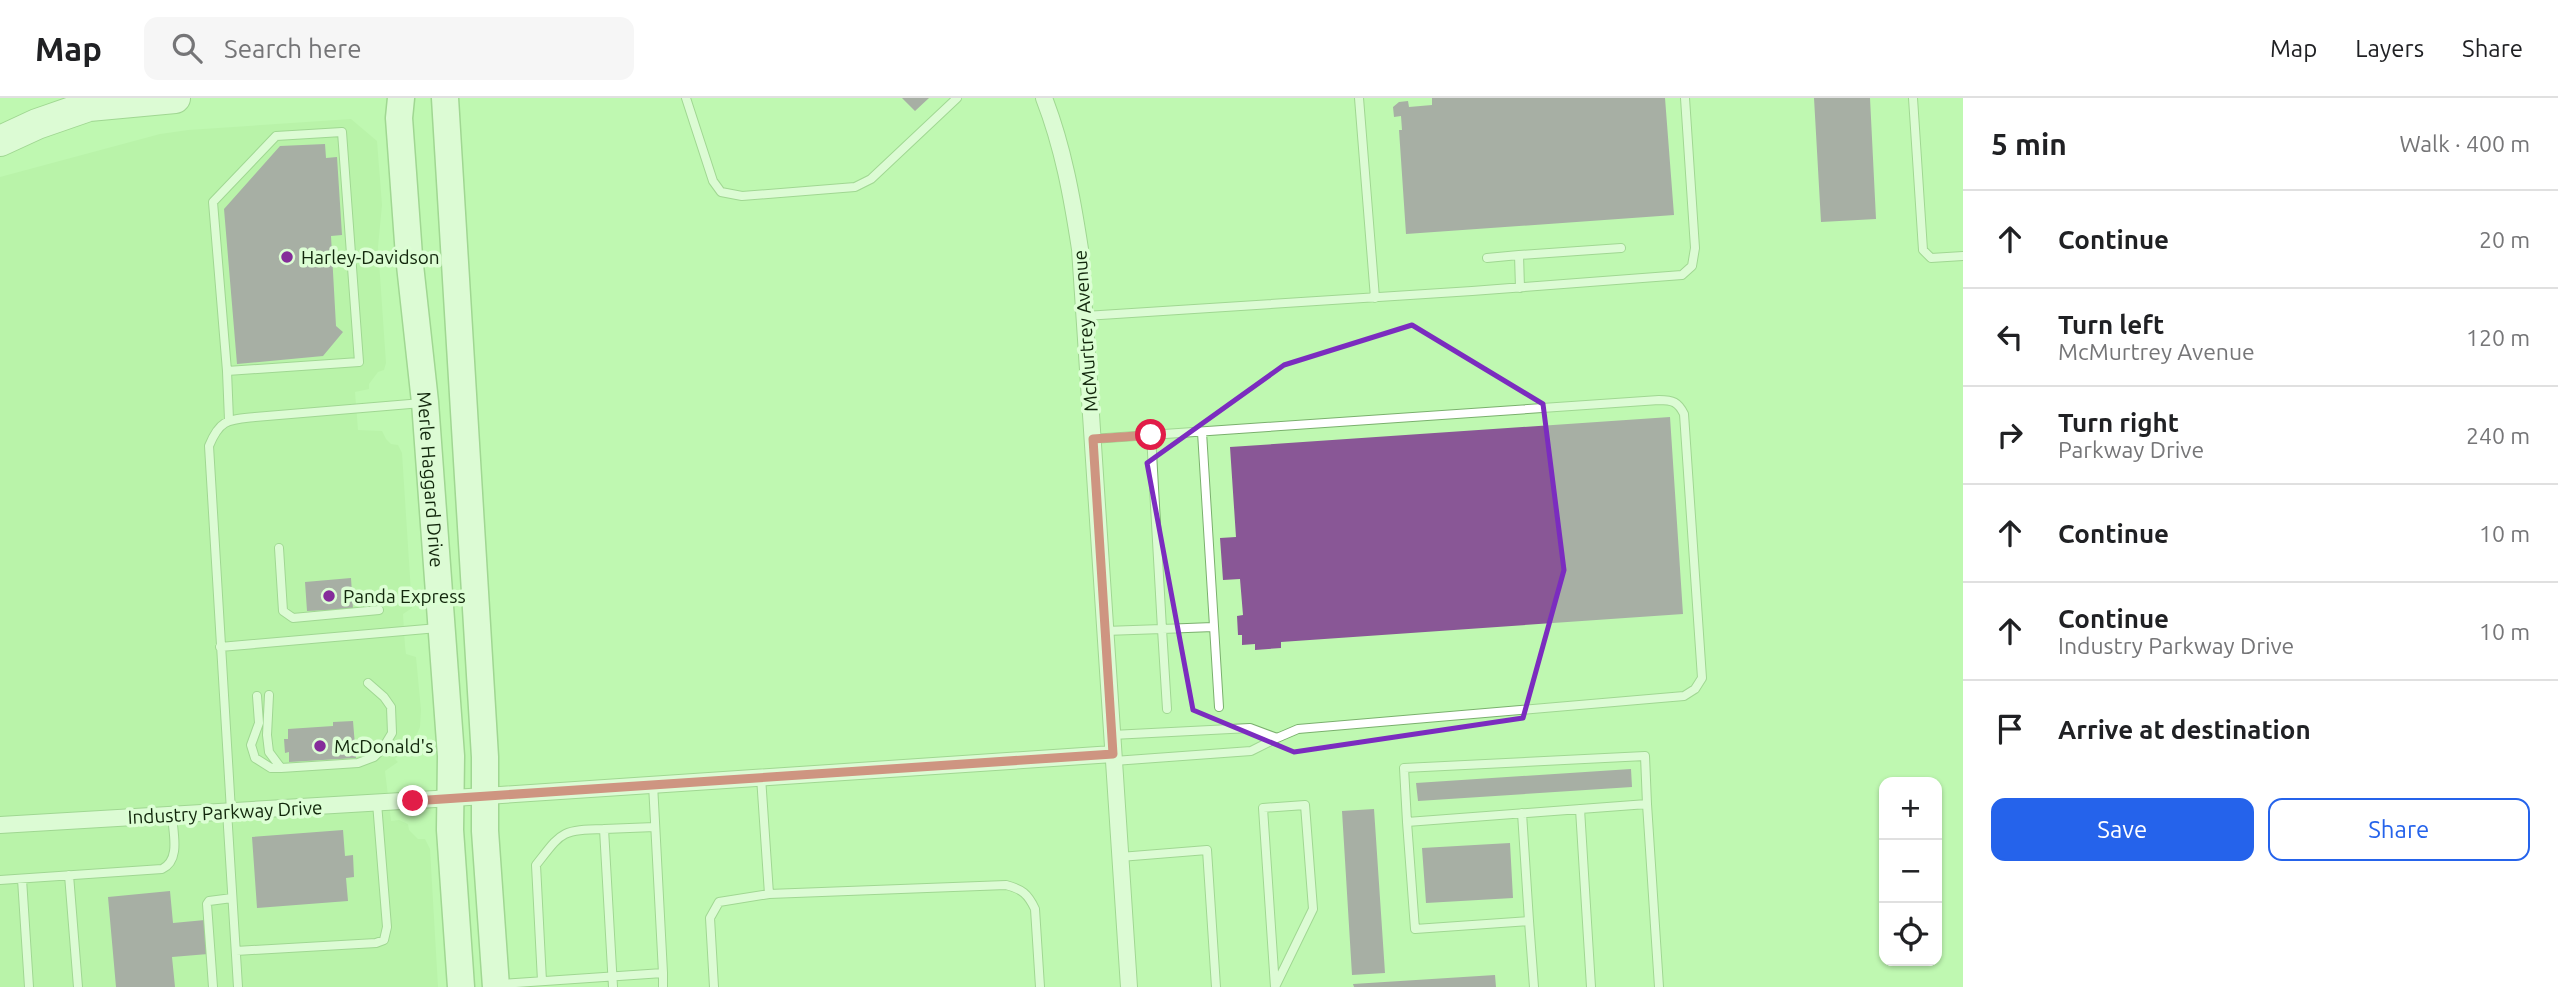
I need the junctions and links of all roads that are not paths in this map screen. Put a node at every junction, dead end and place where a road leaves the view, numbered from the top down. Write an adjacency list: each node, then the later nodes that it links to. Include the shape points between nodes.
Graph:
1 (175, 98): 10 (highway, via 89,106)
2 (401, 98): 19 (main road, Merle Haggard Drive, via 409,256)
3 (445, 98): 42 (main road, Merle Haggard Drive)
4 (686, 98): 5 (lane, via 713,181 721,192 741,196 855,187 872,179)
5 (957, 98)
6 (1044, 98): 17 (street, McMurtrey Avenue, via 1070,187)
7 (1359, 98): 16 (lane)
8 (1685, 98): 15 (lane, via 1695,248 1692,266 1682,275)
9 (1913, 98): 13 (lane, via 1923,250 1931,257)
10 (0, 141)
11 (1621, 248): 12 (lane)
12 (1519, 255): 14 (lane); 15 (lane)
13 (1963, 256)
14 (1487, 258)
15 (1520, 288): 16 (lane)
16 (1375, 298): 17 (lane)
17 (1084, 316): 23 (street, McMurtrey Avenue)
18 (227, 370): 18 (lane, via 359,362 342,132 276,136 213,202); 20 (lane)
19 (425, 402): 20 (lane); 27 (main road, Merle Haggard Drive)
20 (229, 420): 30 (lane, via 216,429 209,446)
21 (1202, 432): 22 (lane); 26 (lane); 37 (lane, via 1659,400 1672,400 1684,414 1702,678 1695,689 1684,696 1298,729)
22 (1151, 435): 23 (lane); 28 (lane)
23 (1093, 439): 29 (street, McMurtrey Avenue)
24 (279, 548): 25 (lane, via 283,611 293,618)
25 (379, 610)
26 (1213, 626): 28 (lane); 34 (lane)
27 (441, 628): 30 (lane); 43 (main road, Merle Haggard Drive)
28 (1162, 629): 29 (lane); 35 (lane)
29 (1105, 631): 36 (street, McMurtrey Avenue)
30 (220, 647): 47 (lane)
31 (368, 683): 39 (lane, via 391,707 392,733 374,757 358,763)
32 (269, 695): 39 (lane, via 267,735 270,752)
33 (257, 696): 39 (lane, via 258,723 251,745 255,758 271,768)
34 (1219, 707)
35 (1167, 709)
36 (1112, 735): 37 (lane, via 1250,728); 38 (street, McMurtrey Avenue)
37 (1277, 738): 38 (lane, via 1251,751)
38 (1114, 758): 40 (street, Industry Parkway Drive); 54 (street, McMurtrey Avenue)
39 (281, 768)
40 (761, 777): 41 (street, Industry Parkway Drive); 58 (lane)
41 (653, 784): 42 (street, Industry Parkway Drive); 52 (lane)
42 (486, 796): 43 (street, Industry Parkway Drive); 65 (main road, Merle Haggard Drive)
43 (449, 798): 44 (street, Industry Parkway Drive); 70 (main road, Merle Haggard Drive)
44 (377, 803): 47 (street, Industry Parkway Drive); 61 (lane, via 387,927 384,940)
45 (1647, 804): 46 (lane); 50 (lane, via 1644,756 1404,768); 80 (lane)
46 (1580, 809): 48 (lane); 79 (lane)
47 (229, 811): 49 (street, Industry Parkway Drive); 59 (lane)
48 (1522, 813): 50 (lane); 60 (lane)
49 (172, 815): 51 (street, Industry Parkway Drive); 55 (lane, via 174,858 170,865)
50 (1407, 822): 60 (lane, via 1415,929)
51 (0, 825)
52 (655, 827): 53 (lane); 62 (lane)
53 (604, 829): 63 (lane); 64 (lane, via 563,833 536,865)
54 (1120, 857): 75 (street, McMurtrey Avenue); 76 (lane, via 1207,850)
55 (69, 875): 56 (lane); 67 (lane)
56 (22, 879): 57 (lane); 66 (lane)
57 (0, 880)
58 (769, 894): 73 (lane, via 719,902 710,918); 74 (lane, via 1006,885 1021,889 1035,909)
59 (232, 898): 61 (lane); 68 (lane, via 207,904)
60 (1529, 921): 78 (lane)
61 (236, 951): 69 (lane)
62 (663, 973): 63 (lane); 72 (lane)
63 (612, 976): 64 (lane); 71 (lane)
64 (542, 981): 65 (lane)
65 (496, 985)
66 (29, 987)
67 (78, 987)
68 (212, 987)
69 (238, 987)
70 (461, 987)
71 (613, 987)
72 (663, 987)
73 (714, 987)
74 (1040, 987)
75 (1129, 987)
76 (1216, 987)
77 (1275, 987): 77 (lane, via 1313,909 1306,805 1263,808)
78 (1534, 987)
79 (1591, 987)
80 (1658, 987)

